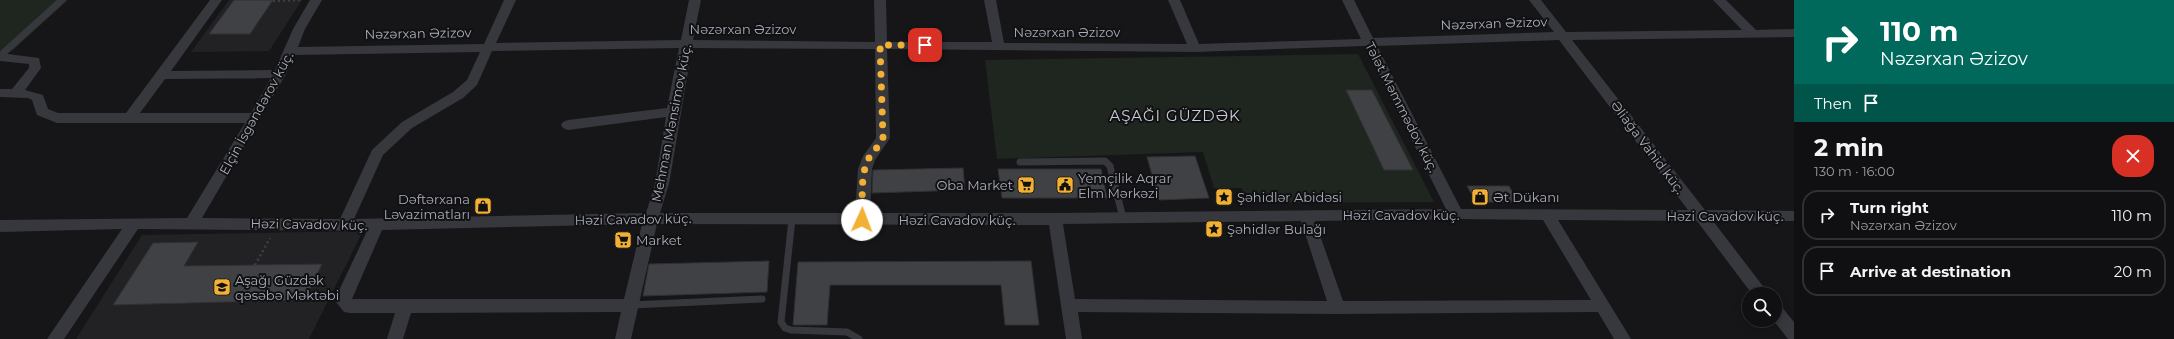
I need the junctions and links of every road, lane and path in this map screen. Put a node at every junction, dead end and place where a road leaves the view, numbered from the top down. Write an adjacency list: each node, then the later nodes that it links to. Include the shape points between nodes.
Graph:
1 (62, 0): 24 (lane)
2 (216, 0): 26 (street)
3 (303, 0): 13 (path)
4 (316, 0): 23 (street, Elçin İsgəndərov küç.)
5 (510, 0): 21 (street)
6 (695, 0): 18 (street, Mehman Mənsimov küç.)
7 (880, 0): 19 (street)
8 (990, 0): 20 (street)
9 (1174, 0): 22 (street)
10 (1348, 0): 17 (street, Tələt Məmmədov küç.)
11 (1535, 0): 16 (street, Əliağa Vahid küç.)
12 (1720, 0): 14 (street)
13 (273, 1)
14 (1752, 33): 15 (street, Nəzərxan Əzizov); 16 (street, Nəzərxan Əzizov)
15 (1794, 33)
16 (1563, 36): 17 (street, Nəzərxan Əzizov); 37 (street, Əliağa Vahid küç.)
17 (1369, 43): 22 (street, Nəzərxan Əzizov); 34 (street, Tələt Məmmədov küç.)
18 (686, 44): 19 (street, Nəzərxan Əzizov); 21 (street, Nəzərxan Əzizov); 29 (street, Mehman Mənsimov küç.)
19 (880, 45): 20 (street, Nəzərxan Əzizov); 42 (street, via 883,138 867,160 864,170)
20 (999, 46): 22 (street, Nəzərxan Əzizov)
21 (488, 47): 23 (street, Nəzərxan Əzizov); 47 (street, via 468,86 458,95 407,125 378,153)
22 (1195, 48)
23 (290, 51): 25 (street, Elçin İsgəndərov küç.)
24 (0, 56): 28 (street, via 35,61 35,68)
25 (280, 74): 26 (street); 30 (street, Elçin İsgəndərov küç.)
26 (162, 75): 31 (street)
27 (0, 93): 28 (street)
28 (16, 93): 31 (street, via 30,94 38,98 42,112 57,118)
29 (673, 112): 32 (street); 39 (street, Mehman Mənsimov küç., via 662,184)
30 (253, 118): 31 (street); 45 (street, Elçin İsgəndərov küç., via 227,166)
31 (129, 119)
32 (568, 125)
33 (1020, 162): 40 (lane, via 1105,161 1110,166)
34 (1456, 214): 35 (street, Həzi Cavadov küç.); 36 (street, Həzi Cavadov küç.)
35 (1306, 215): 40 (street, Həzi Cavadov küç.); 57 (street)
36 (1548, 216): 37 (street, Həzi Cavadov küç.); 56 (street)
37 (1700, 216): 38 (street, Həzi Cavadov küç.); 51 (street, Əliağa Vahid küç.)
38 (1794, 216)
39 (652, 218): 41 (street, Həzi Cavadov küç.); 48 (street, Həzi Cavadov küç.); 53 (street, Mehman Mənsimov küç., via 644,240)
40 (1123, 218): 43 (street, Həzi Cavadov küç.)
41 (792, 219): 42 (street, Həzi Cavadov küç.); 63 (lane, via 781,322 785,328 791,330 847,332 858,336)
42 (862, 220): 43 (street, Həzi Cavadov küç.)
43 (1055, 220): 54 (street)
44 (134, 223): 45 (street, Həzi Cavadov küç.); 49 (street, Həzi Cavadov küç.); 60 (street)
45 (191, 223): 46 (street, Həzi Cavadov küç.)
46 (278, 224): 47 (street, Həzi Cavadov küç.); 50 (path)
47 (345, 224): 48 (street, Həzi Cavadov küç.)
48 (377, 224): 55 (street, via 344,302 350,307 361,308)
49 (0, 226)
50 (255, 265)
51 (1756, 287)
52 (762, 300): 53 (lane)
53 (631, 305): 55 (street); 62 (street, Mehman Mənsimov küç.)
54 (1068, 305): 57 (street); 64 (street)
55 (405, 306): 61 (street)
56 (1604, 306): 57 (street); 65 (street)
57 (1337, 308)
58 (1782, 319): 59 (street)
59 (1794, 334)
60 (55, 339)
61 (395, 339)
62 (623, 339)
63 (859, 339)
64 (1074, 339)
65 (1623, 339)

